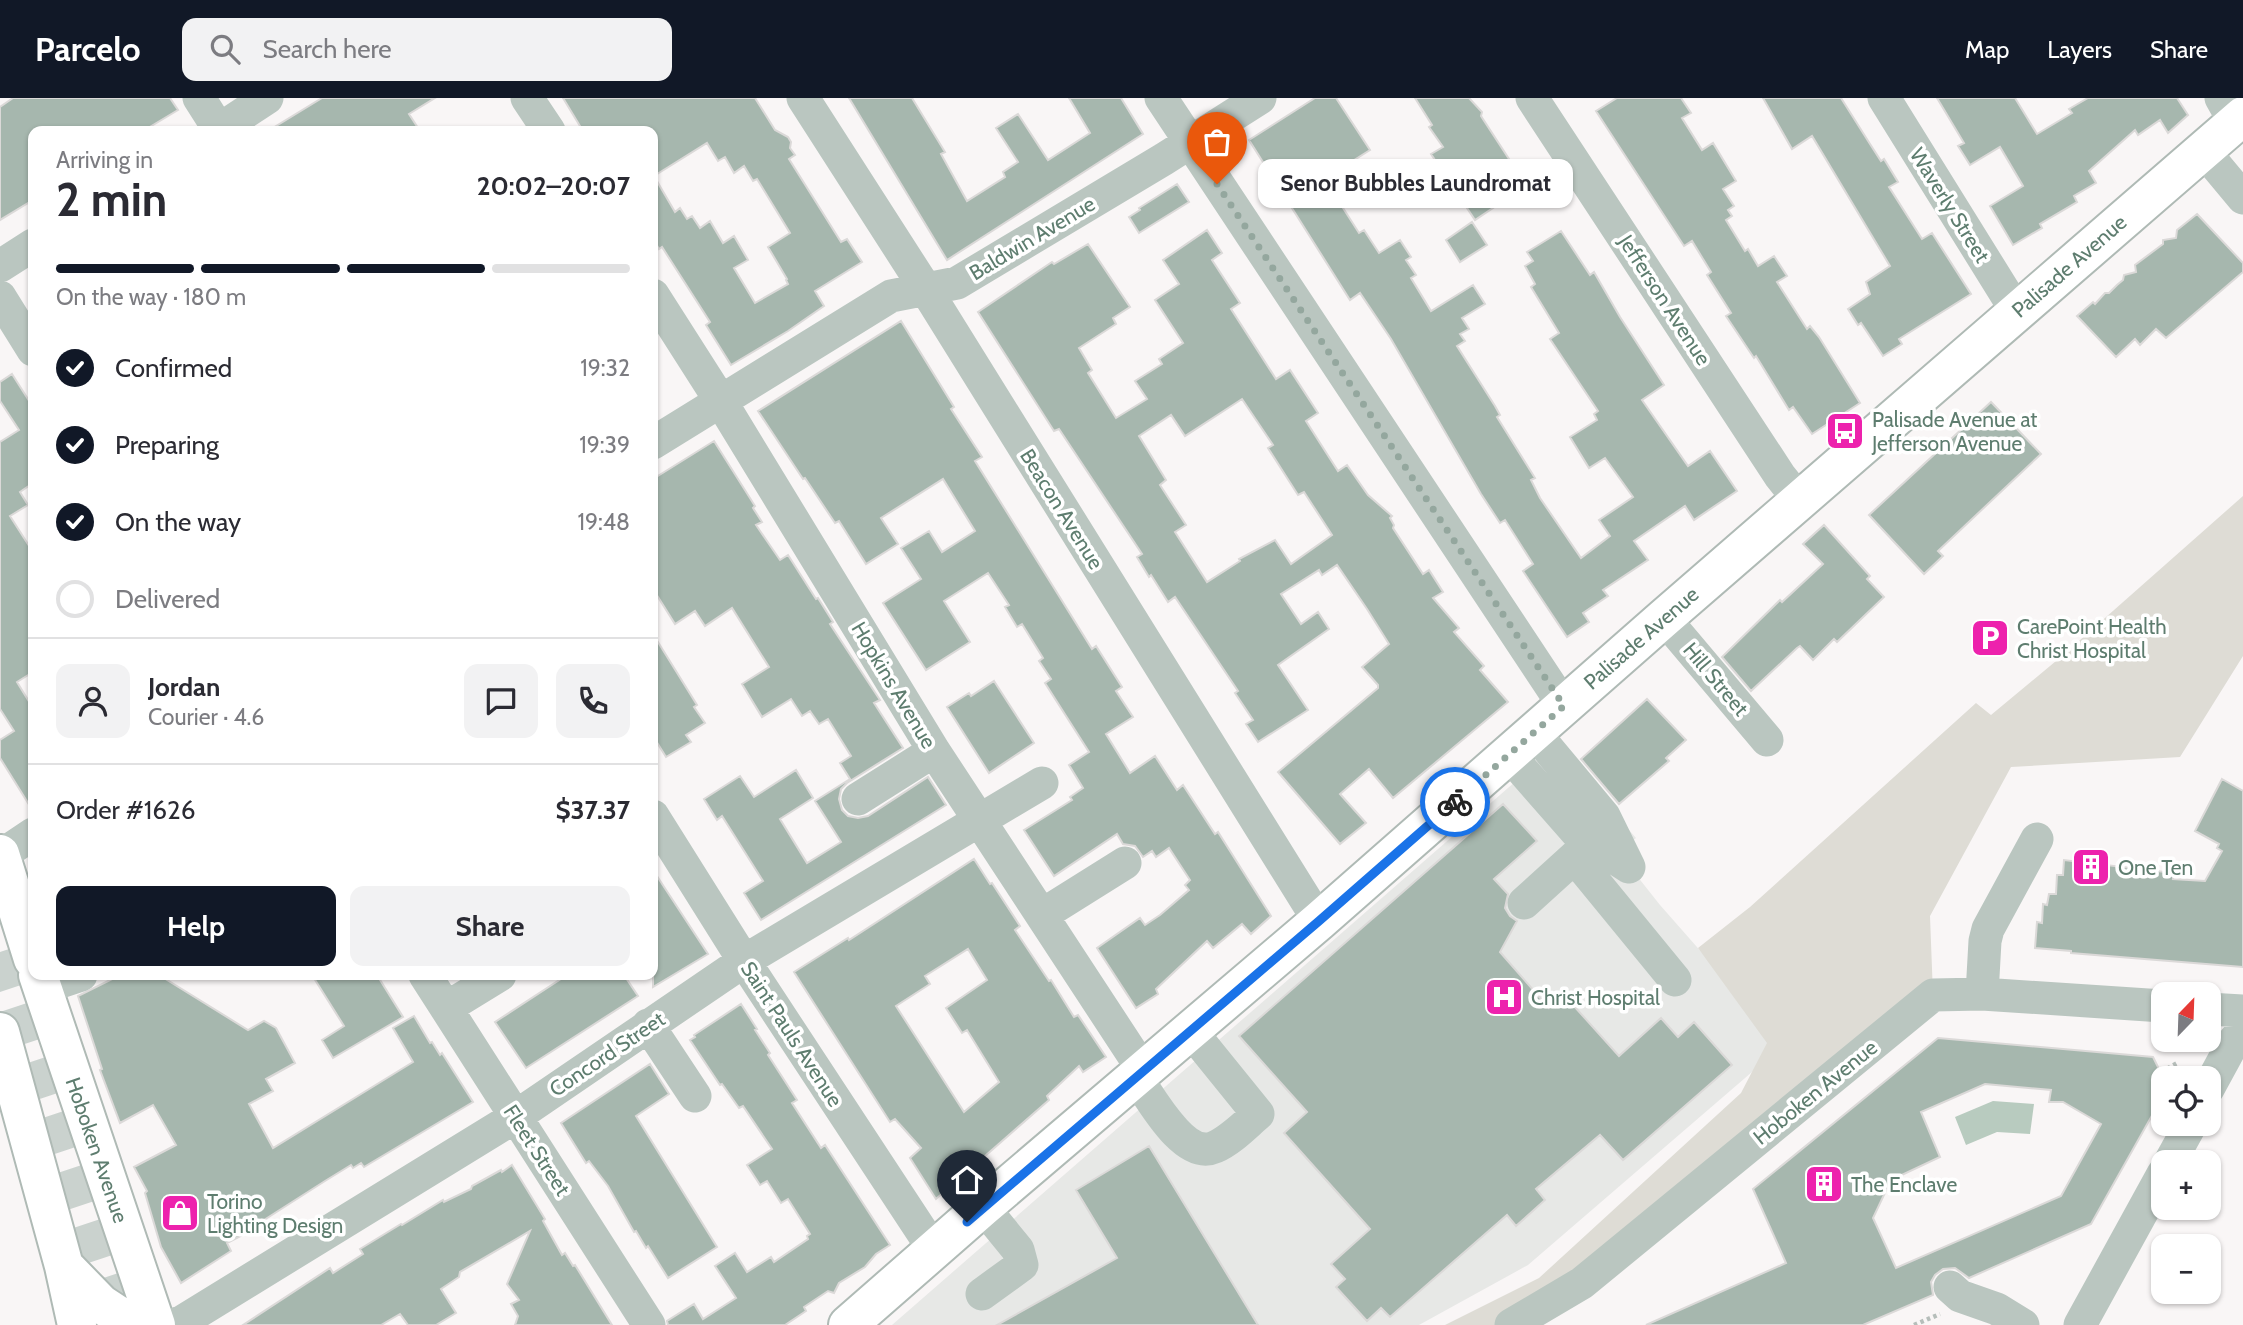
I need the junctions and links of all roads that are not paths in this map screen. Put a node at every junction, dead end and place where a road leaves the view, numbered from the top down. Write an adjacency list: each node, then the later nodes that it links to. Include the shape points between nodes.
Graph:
1 (199, 98): 10 (street)
2 (267, 98): 11 (street)
3 (527, 98): 12 (street)
4 (803, 98): 18 (street, Beacon Avenue)
5 (1161, 98): 13 (street)
6 (1260, 98): 13 (street, Baldwin Avenue)
7 (1532, 98): 25 (street, Jefferson Avenue, via 1780,476)
8 (1884, 98): 21 (street, Waverly Street)
9 (2233, 112): 14 (main road, Palisade Avenue)
10 (216, 126)
11 (226, 126)
12 (546, 126)
13 (1190, 143): 18 (street, Baldwin Avenue, via 957,283); 27 (street)
14 (2203, 150): 15 (street); 21 (main road, Palisade Avenue)
15 (2243, 198)
16 (28, 248): 17 (street)
17 (0, 266)
18 (925, 288): 23 (street, Baldwin Avenue, via 891,296); 42 (street, Beacon Avenue)
19 (0, 297): 22 (street)
20 (658, 303): 23 (street, Hopkins Avenue)
21 (2017, 312): 25 (main road, Palisade Avenue)
22 (28, 342)
23 (720, 400): 24 (street, Baldwin Avenue); 30 (street, Hopkins Avenue)
24 (658, 440)
25 (1801, 500): 26 (main road, Palisade Avenue)
26 (1664, 618): 27 (main road, Palisade Avenue); 28 (street, Hill Street)
27 (1564, 706): 29 (main road, Palisade Avenue)
28 (1767, 740)
29 (1522, 743): 37 (street, via 1579,835); 42 (main road, Palisade Avenue)
30 (934, 751): 32 (street); 33 (street, Hopkins Avenue)
31 (1042, 783): 33 (street, Concord Street)
32 (858, 799)
33 (980, 821): 41 (street, Hopkins Avenue); 44 (street, Concord Street)
34 (658, 825): 44 (street, Saint Pauls Avenue)
35 (28, 837): 38 (street)
36 (2037, 839): 49 (street, via 1988,929)
37 (1592, 843): 40 (street); 48 (street)
38 (0, 855): 43 (main road, Hoboken Avenue)
39 (1125, 863): 41 (street)
40 (1524, 903)
41 (1042, 915): 59 (street, Hopkins Avenue)
42 (1319, 921): 56 (main road, Palisade Avenue)
43 (28, 943)
44 (744, 961): 54 (street, Concord Street); 64 (street, Saint Pauls Avenue)
45 (40, 980): 70 (main road, Hoboken Avenue)
46 (428, 980): 51 (street, Fleet Street)
47 (492, 980): 51 (street)
48 (1675, 981)
49 (1982, 994): 50 (street, Hoboken Avenue); 74 (street, Hoboken Avenue, via 1933,995 1582,1283)
50 (2151, 1005)
51 (446, 1008): 61 (street, Fleet Street)
52 (2221, 1010): 53 (street)
53 (2243, 1011)
54 (648, 1025): 60 (street); 61 (street, Concord Street)
55 (2243, 1030): 58 (street)
56 (1190, 1031): 59 (main road, Palisade Avenue); 59 (street, Hopkins Avenue, via 1258,1114 1213,1148 1195,1148 1178,1135)
57 (0, 1032): 65 (main road)
58 (2221, 1066)
59 (1140, 1074): 63 (main road, Palisade Avenue)
60 (695, 1096)
61 (515, 1116): 71 (street, Concord Street); 72 (street, Fleet Street)
62 (2151, 1196): 76 (street)
63 (983, 1207): 64 (main road, Palisade Avenue); 67 (street, via 1018,1250 1022,1265)
64 (934, 1250): 73 (main road, Palisade Avenue)
65 (64, 1266): 68 (main road); 69 (main road, via 101,1304)
66 (1950, 1287): 75 (street)
67 (982, 1294)
68 (77, 1325)
69 (134, 1325)
70 (156, 1325)
71 (173, 1325)
72 (649, 1325)
73 (848, 1325)
74 (1511, 1325)
75 (2023, 1325)
76 (2080, 1325)

